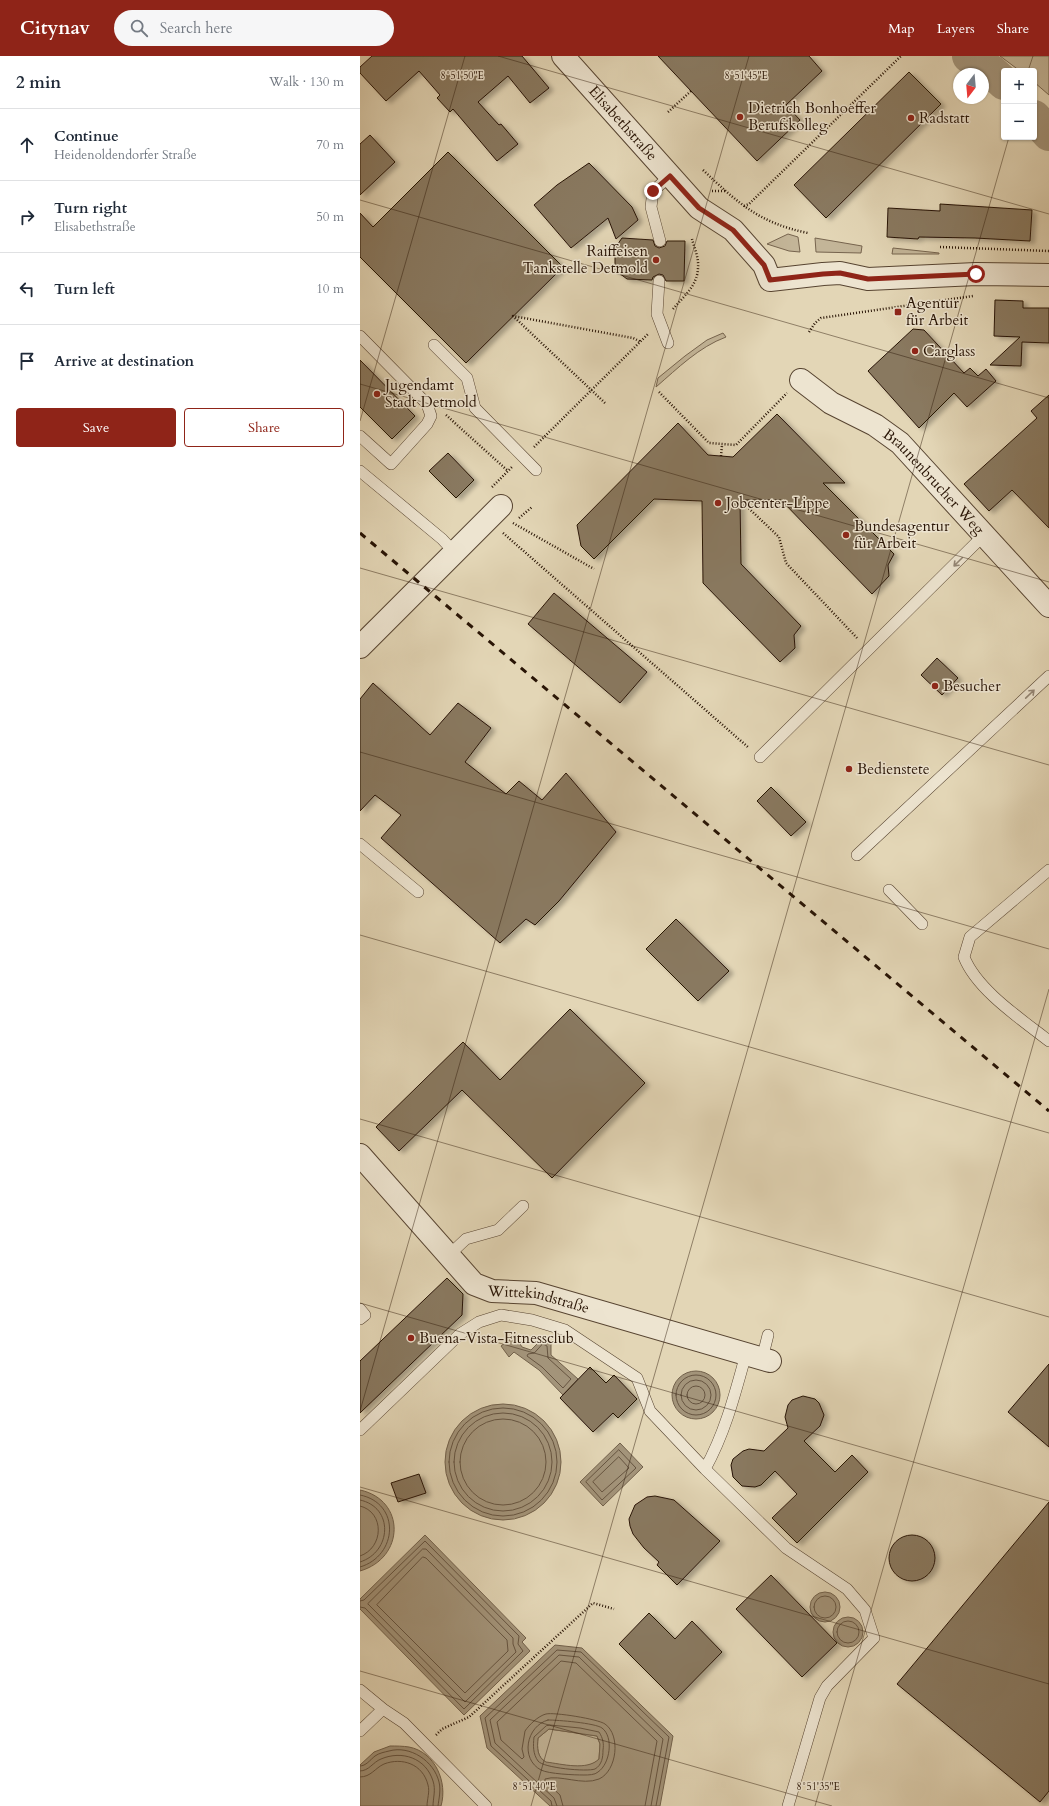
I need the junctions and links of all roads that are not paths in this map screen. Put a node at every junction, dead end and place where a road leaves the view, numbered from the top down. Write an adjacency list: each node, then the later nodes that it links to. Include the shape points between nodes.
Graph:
1 (563, 56): 2 (street, Elisabethstraße)
2 (670, 176): 3 (lane, via 653,191 651,207); 4 (street, Elisabethstraße, via 711,219 733,230 764,265 770,280 840,273 868,279 976,274)
3 (660, 241)
4 (1049, 275)
5 (659, 281): 7 (lane, via 658,314)
6 (360, 336): 10 (lane, via 427,404 431,416 427,424 391,464)
7 (668, 343)
8 (434, 345): 11 (lane, via 467,378 475,408)
9 (795, 386): 14 (street, Braunenbrucher Weg, via 875,425 900,443)
10 (360, 436)
11 (536, 470)
12 (360, 471): 15 (lane, via 442,539)
13 (507, 514): 15 (street)
14 (985, 534): 16 (street, Braunenbrucher Weg); 19 (lane, one-way to 19)
15 (455, 553): 17 (street)
16 (1048, 604)
17 (360, 647)
18 (1049, 676): 21 (lane, one-way to 18)
19 (760, 757)
20 (360, 844): 24 (lane)
21 (857, 855)
22 (1049, 870): 26 (lane, via 970,937 964,957 968,967 986,989)
23 (889, 890): 25 (lane)
24 (418, 892)
25 (922, 924)
26 (1049, 1041)
27 (360, 1155): 29 (street, Wittekindstraße)
28 (523, 1206): 29 (lane, via 498,1230 466,1239)
29 (449, 1255): 33 (street, Wittekindstraße, via 474,1284 492,1291 536,1293)
30 (360, 1309): 31 (lane, via 365,1315)
31 (360, 1319)
32 (768, 1335): 33 (lane)
33 (759, 1358): 35 (lane, via 733,1404)
34 (360, 1430): 35 (lane, via 460,1334 479,1322 501,1315 532,1320 565,1330 637,1378 650,1411)
35 (705, 1469): 40 (lane, via 786,1548 847,1589 865,1610 874,1638 827,1686 820,1698)
36 (360, 1690): 37 (lane)
37 (383, 1709): 38 (lane); 39 (lane, via 404,1723)
38 (360, 1731)
39 (486, 1806)
40 (788, 1806)

